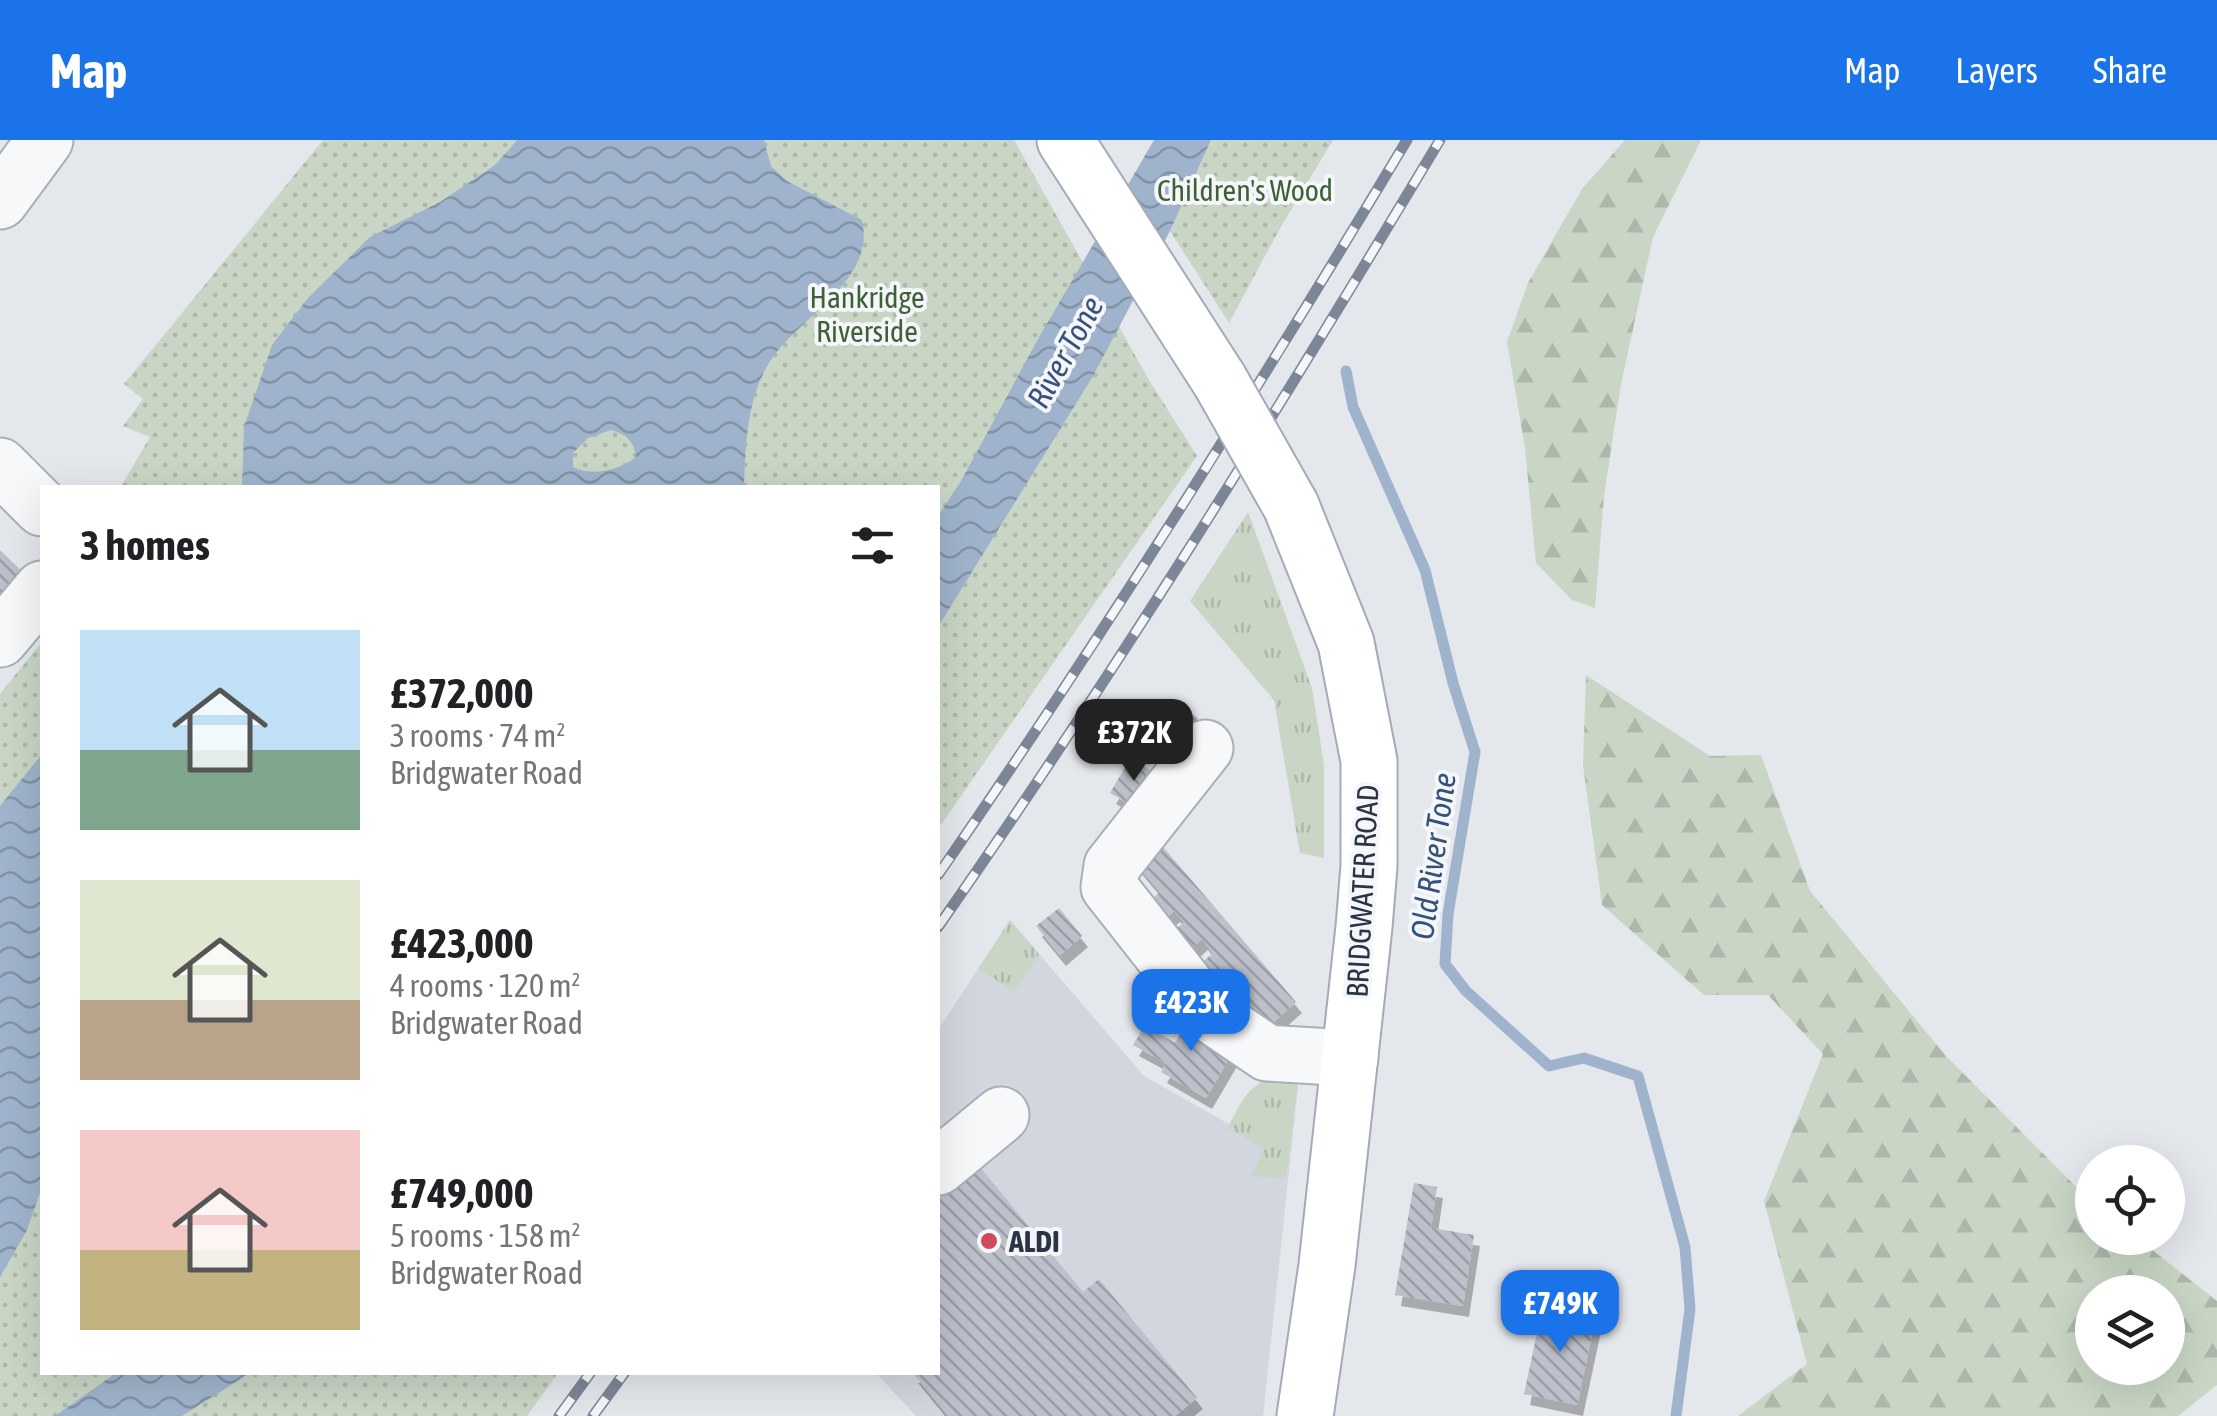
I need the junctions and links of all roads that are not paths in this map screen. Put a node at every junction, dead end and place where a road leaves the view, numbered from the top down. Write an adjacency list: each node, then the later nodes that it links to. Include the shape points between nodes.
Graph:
1 (44, 140): 3 (lane)
2 (1065, 140): 9 (main road, BRIDGWATER ROAD, bridge, via 1291,506 1346,643 1369,761 1369,866)
3 (0, 201)
4 (0, 466): 5 (lane)
5 (40, 506)
6 (40, 592): 7 (lane)
7 (0, 639)
8 (1205, 748): 9 (lane, via 1112,866 1108,887 1208,1013 1267,1053)
9 (1350, 1058): 12 (main road, BRIDGWATER ROAD)
10 (1000, 1115): 11 (lane)
11 (940, 1165)
12 (1305, 1416)

